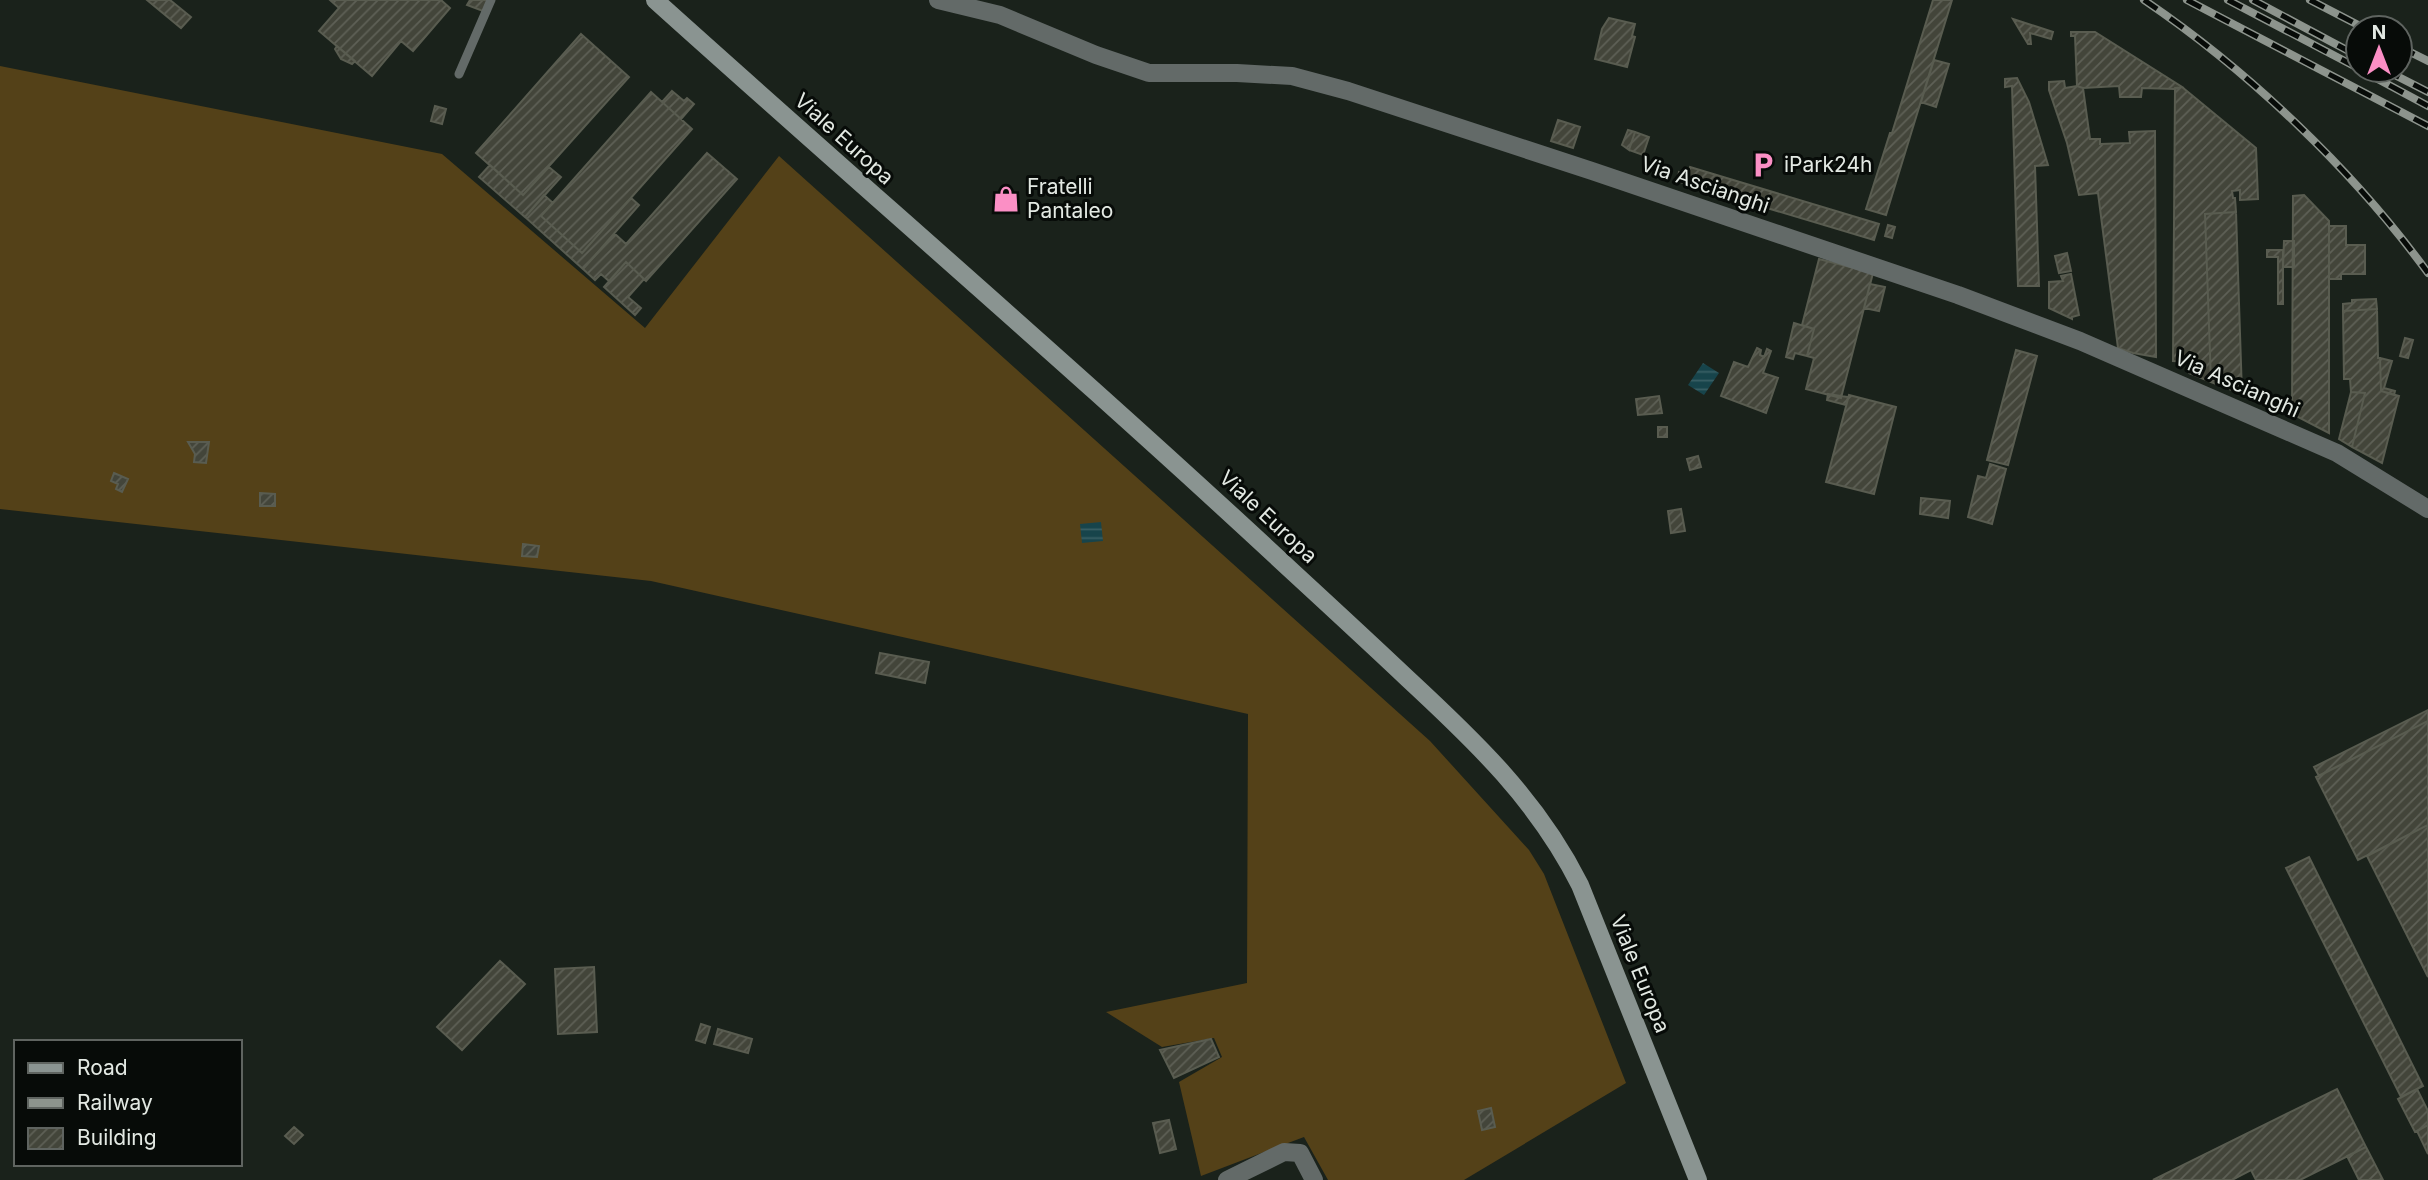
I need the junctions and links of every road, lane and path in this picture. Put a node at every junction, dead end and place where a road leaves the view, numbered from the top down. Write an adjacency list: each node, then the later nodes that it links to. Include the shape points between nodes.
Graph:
1 (492, 0): 4 (lane)
2 (655, 0): 8 (main road, Viale Europa, via 1161,449 1451,719 1518,789 1543,820 1580,886)
3 (938, 0): 5 (street, Via Ascianghi, via 1000,15 1149,73 1292,76 1348,91 1945,290 2080,341 2337,453)
4 (459, 75)
5 (2428, 509)
6 (1227, 1180): 7 (street, via 1284,1152 1300,1153)
7 (1314, 1180)
8 (1698, 1180)

